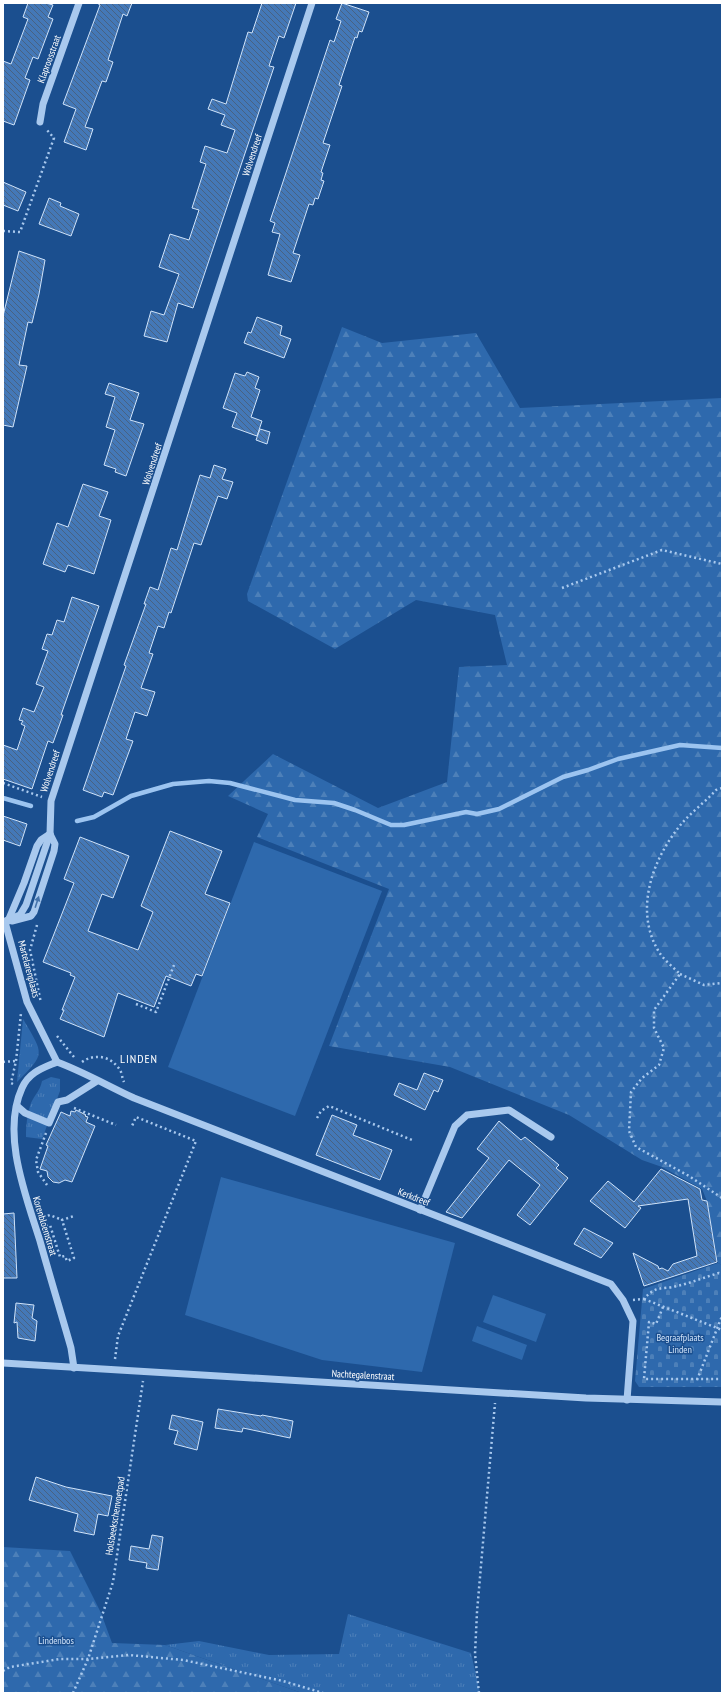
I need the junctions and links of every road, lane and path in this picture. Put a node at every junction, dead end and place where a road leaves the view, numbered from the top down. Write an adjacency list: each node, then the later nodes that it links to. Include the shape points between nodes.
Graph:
1 (79, 3): 3 (street, Klaproosstraat, via 43,104)
2 (312, 3): 9 (street, Wolvendreef)
3 (40, 122): 4 (path, via 54,138 20,232)
4 (3, 231)
5 (722, 564): 6 (path, via 662,550)
6 (562, 588)
7 (3, 783): 9 (path)
8 (722, 788): 13 (path, via 716,790 683,822 660,855 649,888 646,914 651,933 659,952)
9 (51, 802): 11 (street, Wolvendreef, via 50,834 26,905 20,915)
10 (39, 920): 17 (path, via 30,950)
11 (5, 922): 15 (street, Martelarenplaats)
12 (174, 965): 16 (path, via 156,1012)
13 (680, 974): 14 (path, via 704,985); 34 (path, via 654,1010 654,1028 664,1048 659,1065 642,1078 631,1092 629,1130 636,1147 689,1176)
14 (722, 983)
15 (27, 1002): 20 (path, via 21,1011 16,1061); 21 (street, Martelarenplaats)
16 (136, 1004)
17 (42, 1009)
18 (56, 1034): 19 (path)
19 (75, 1058)
20 (3, 1062)
21 (58, 1062): 23 (street, via 77,1069); 26 (street, Korenbloemstraat, via 36,1070 22,1088)
22 (80, 1063): 24 (path, via 91,1057 105,1058 121,1071 123,1080)
23 (97, 1081): 24 (street, Kerkdreef); 25 (street, via 68,1100)
24 (134, 1098): 35 (street, Kerkdreef)
25 (58, 1102): 28 (street); 29 (path)
26 (17, 1106): 28 (street, via 25,1113); 37 (street, Korenbloemstraat, via 14,1133 19,1173)
27 (317, 1118): 32 (path, via 328,1106)
28 (50, 1123): 33 (path, via 36,1160 38,1172)
29 (116, 1125)
30 (132, 1126): 48 (path, via 136,1117 196,1141 118,1336)
31 (551, 1137): 35 (street, via 509,1110 467,1115 455,1126)
32 (412, 1140)
33 (47, 1186)
34 (722, 1198)
35 (420, 1210): 42 (street, Kerkdreef, via 611,1284)
36 (74, 1216): 38 (path)
37 (33, 1220): 38 (path, via 50,1215); 39 (street, Korenbloemstraat)
38 (62, 1220): 39 (path, via 74,1258 67,1261 65,1256 60,1257 50,1225)
39 (36, 1229): 49 (street, Korenbloemstraat, via 71,1348)
40 (722, 1274): 41 (path, via 675,1287 660,1287)
41 (644, 1299): 42 (path); 43 (path)
42 (623, 1300): 54 (street, Kerkdreef, via 633,1321)
43 (663, 1307): 45 (path); 52 (path, via 656,1324 649,1322 644,1379)
44 (722, 1316): 45 (path)
45 (717, 1328): 46 (path); 52 (path)
46 (722, 1330)
47 (3, 1363): 49 (street, Nachtegalenstraat)
48 (115, 1364)
49 (74, 1368): 50 (street, Nachtegalenstraat)
50 (144, 1372): 53 (street, Nachtegalenstraat); 56 (path, Holsbeekschenvoetpad, via 113,1582)
51 (722, 1378): 52 (path)
52 (697, 1380)
53 (496, 1393): 54 (street, Nachtegalenstraat); 60 (path, via 477,1612 475,1654)
54 (627, 1400): 55 (street, Nachtegalenstraat)
55 (722, 1402)
56 (88, 1659): 57 (path, via 60,1659); 58 (path, Holsbeekschenvoetpad); 59 (path, via 129,1655 183,1660 283,1681)
57 (3, 1671)
58 (73, 1693)
59 (323, 1693)
60 (479, 1693)

